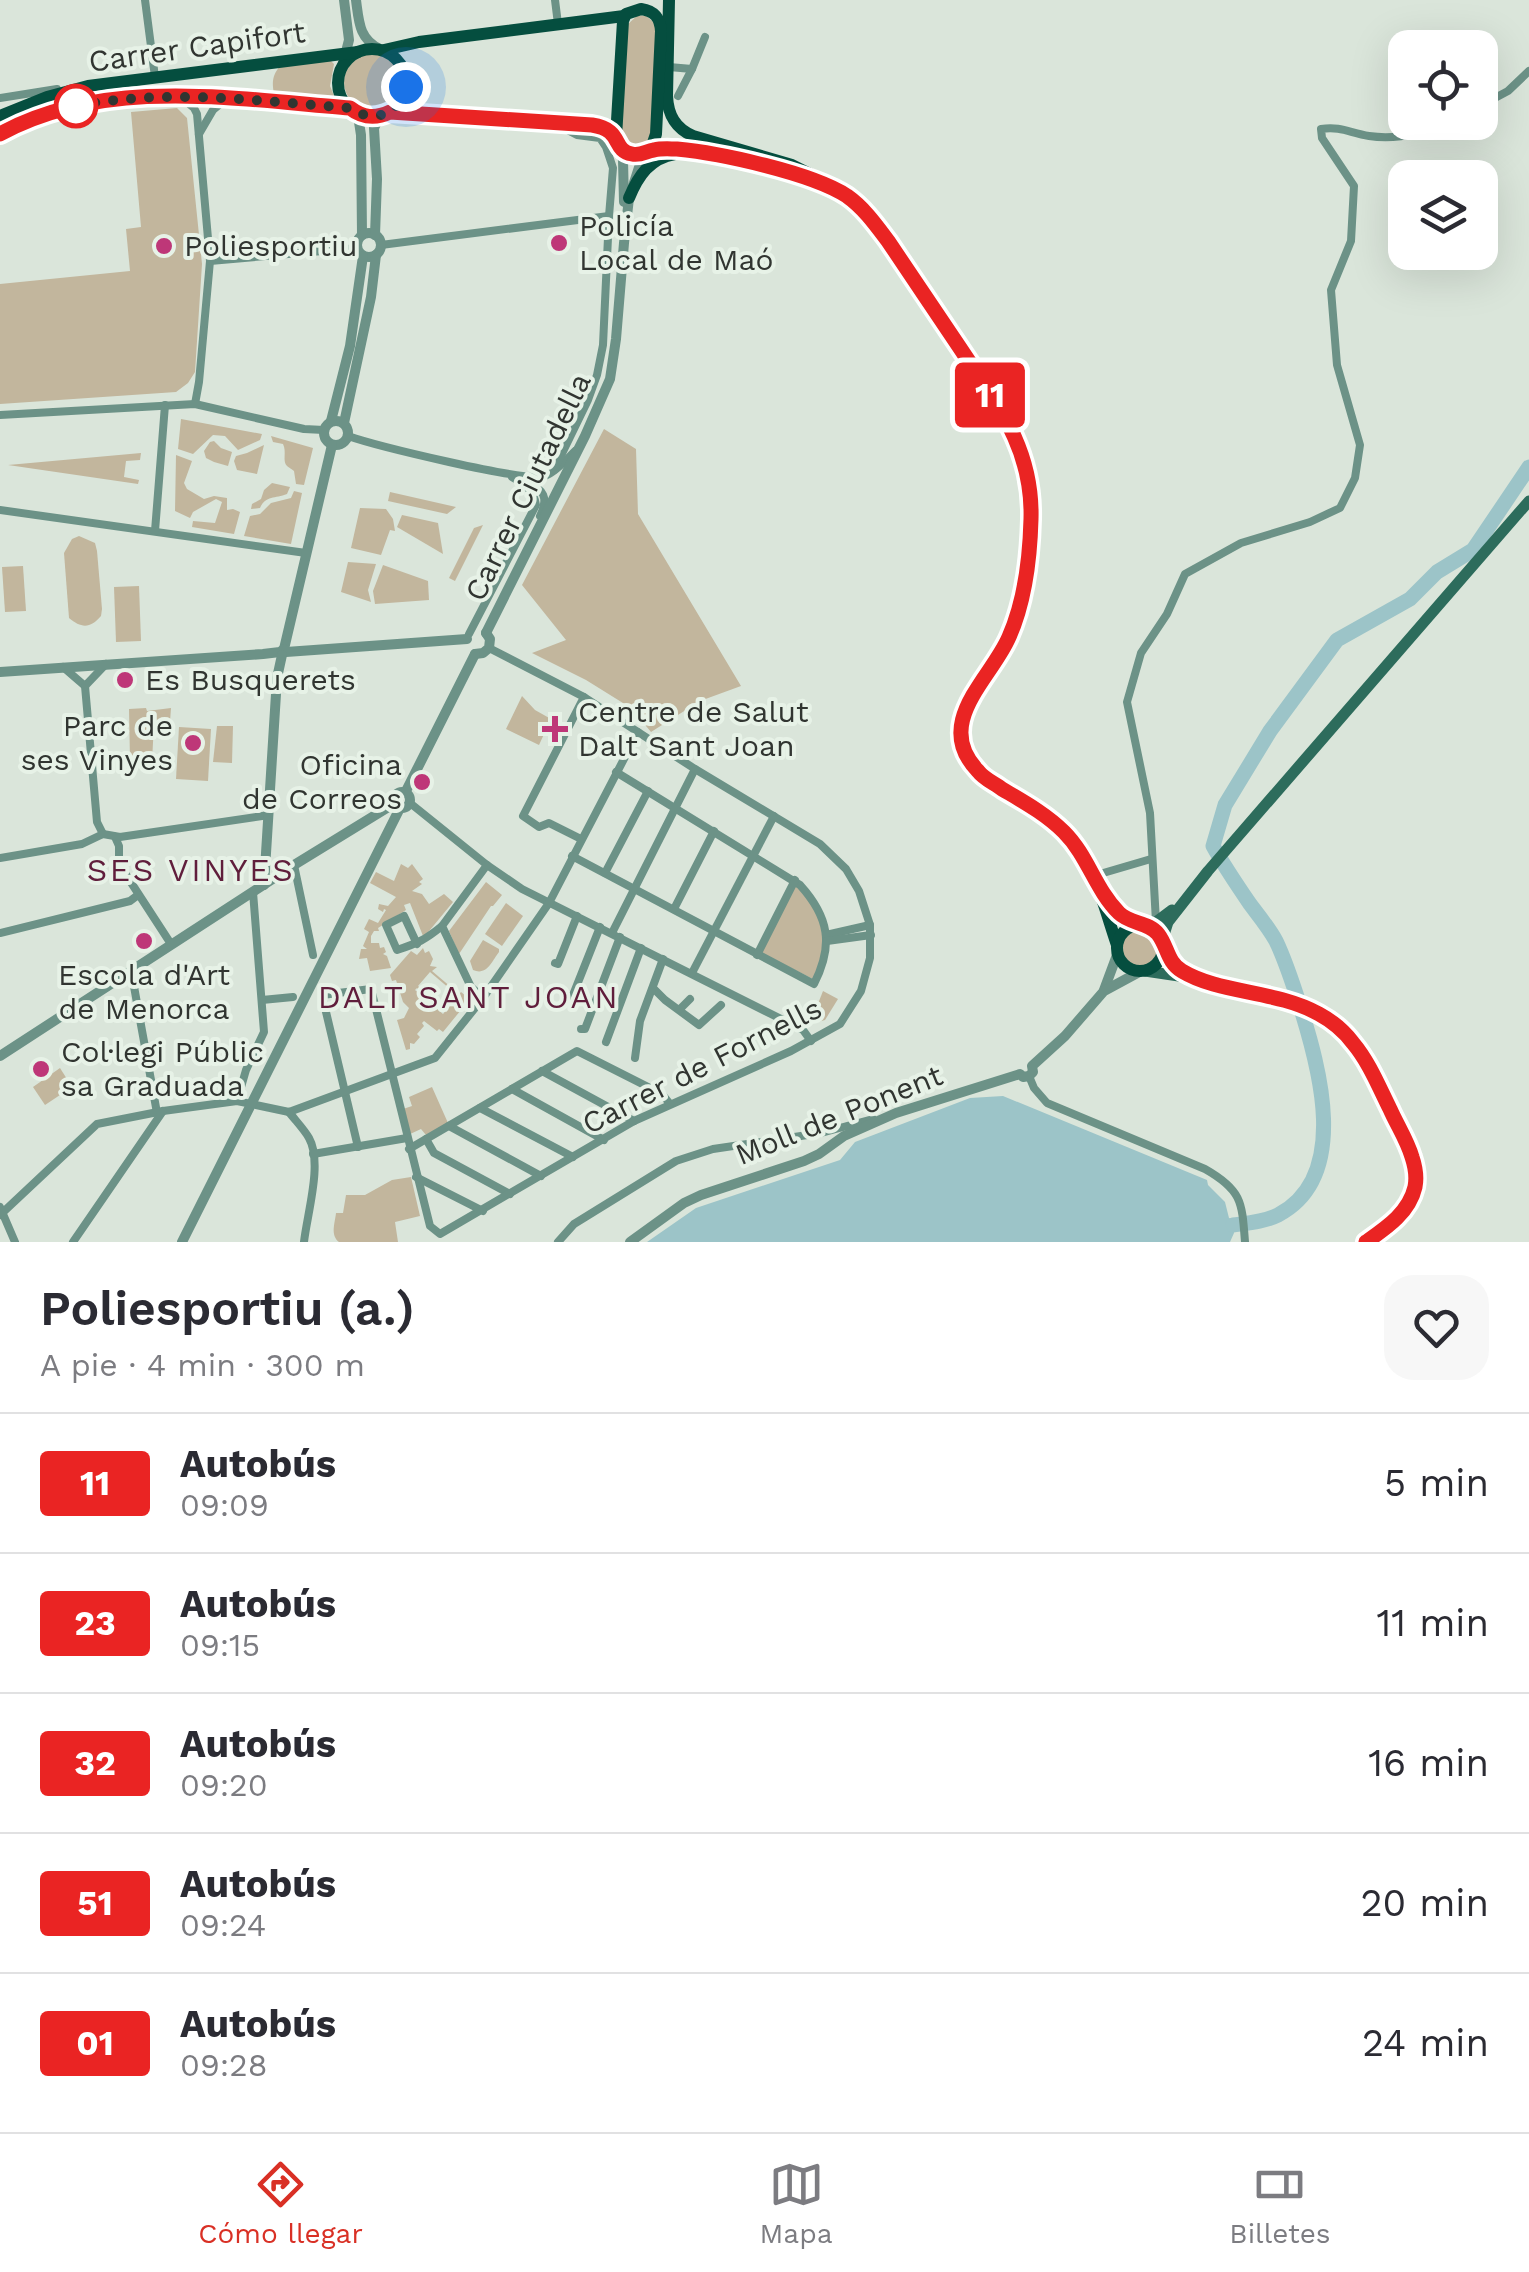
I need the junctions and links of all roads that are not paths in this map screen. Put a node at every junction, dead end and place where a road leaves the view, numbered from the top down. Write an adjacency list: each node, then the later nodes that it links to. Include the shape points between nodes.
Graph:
1 (145, 0): 16 (street)
2 (344, 0): 12 (street)
3 (356, 0): 11 (street, via 364,37)
4 (556, 0): 8 (street)
5 (626, 0): 7 (main road)
6 (666, 0): 9 (main road); 13 (main road)
7 (624, 16): 8 (main road); 9 (main road, via 648,10); 31 (main road)
8 (558, 24): 11 (main road)
9 (661, 31): 26 (main road)
10 (705, 37): 14 (street)
11 (382, 50): 12 (main road); 24 (main road, via 399,61 406,78 404,96)
12 (352, 52): 16 (main road, Carrer Capifort); 23 (main road, via 338,83)
13 (669, 67): 14 (street); 34 (main road, via 668,111 686,133)
14 (692, 69): 19 (street)
15 (1529, 71): 20 (street)
16 (156, 77): 17 (main road, Carrer Capifort)
17 (81, 88): 21 (street); 25 (main road, Carrer Capifort)
18 (179, 96): 22 (main road); 28 (main road, via 94,102); 29 (street, via 194,108)
19 (678, 96)
20 (1498, 96)
21 (0, 98)
22 (226, 100): 23 (main road); 29 (street)
23 (352, 110): 24 (main road); 38 (street, via 361,135)
24 (385, 114): 27 (main road); 40 (street, via 374,128)
25 (0, 116)
26 (657, 117): 32 (main road); 34 (main road, via 686,141)
27 (555, 123): 31 (main road, via 600,126); 37 (street, via 600,138 606,147 614,168)
28 (0, 134)
29 (199, 134): 42 (street)
30 (1388, 137): 83 (street, via 1321,129 1354,186 1351,241 1331,290 1337,365 1360,445 1355,478 1340,508 1241,543 1185,574 1141,653 1127,702 1150,813)
31 (617, 139): 32 (main road, via 626,153); 39 (street, Carrer Ciutadella)
32 (645, 152): 33 (main road); 36 (street, Carrer Ciutadella)
33 (714, 155): 35 (main road, via 789,172); 36 (main road, via 663,156 643,172)
34 (810, 174): 35 (main road)
35 (843, 194): 88 (main road, via 888,241 1018,444 1031,504 1024,588 1009,638 968,702 962,738 976,770 1062,829)
36 (630, 198): 39 (street, Carrer Ciutadella)
37 (609, 216): 40 (street); 51 (street, via 604,345 588,400)
38 (362, 236): 40 (street, via 369,233); 41 (street)
39 (624, 243): 50 (street, Carrer Ciutadella, via 614,360)
40 (377, 245): 41 (street, via 370,257); 46 (street)
41 (360, 252): 42 (street); 47 (street, via 350,346)
42 (210, 261): 44 (street)
43 (165, 404): 44 (street); 45 (street); 55 (street)
44 (194, 404): 47 (street, via 304,429)
45 (0, 415)
46 (344, 424): 47 (street); 48 (street)
47 (328, 426): 49 (street, via 326,441)
48 (348, 436): 49 (street); 52 (street)
49 (332, 445): 57 (street)
50 (579, 448): 51 (street); 56 (street, Carrer Ciutadella)
51 (554, 470): 52 (street, via 536,477)
52 (508, 474): 56 (street, via 545,495); 59 (street, Carrer Ciutadella, via 528,487 536,505)
53 (1529, 501): 92 (main road)
54 (0, 510): 55 (street)
55 (156, 531): 57 (street)
56 (531, 542): 58 (street, Carrer Ciutadella)
57 (306, 554): 61 (street)
58 (486, 632): 59 (street); 60 (street)
59 (468, 636): 61 (street); 62 (street)
60 (489, 648): 62 (street); 67 (street)
61 (283, 652): 63 (street); 74 (street)
62 (475, 654): 72 (street)
63 (106, 664): 64 (street); 66 (street)
64 (62, 667): 65 (street); 66 (street)
65 (0, 672)
66 (86, 686): 77 (street)
67 (584, 698): 68 (street); 79 (street, via 523,816)
68 (638, 732): 69 (street); 70 (street)
69 (694, 769): 73 (street); 75 (street)
70 (616, 772): 71 (street); 79 (street)
71 (648, 791): 73 (street); 86 (street)
72 (402, 802): 84 (street); 85 (street); 139 (street)
73 (676, 808): 76 (street); 90 (street)
74 (269, 815): 78 (street); 89 (street)
75 (774, 816): 80 (street); 100 (street, via 846,869)
76 (714, 831): 80 (street); 95 (street)
77 (102, 834): 78 (street); 82 (street, via 82,844)
78 (115, 837): 93 (street, via 120,864)
79 (581, 839): 81 (street)
80 (752, 854): 87 (street); 101 (street)
81 (572, 856): 86 (street); 94 (street)
82 (0, 858)
83 (1151, 859): 88 (street); 97 (street)
84 (294, 866): 89 (street); 111 (street)
85 (488, 866): 94 (street); 98 (street)
86 (605, 873): 90 (street)
87 (795, 880): 104 (street, via 818,908); 110 (street)
88 (1095, 880): 97 (main road, via 1121,916); 109 (main road)
89 (264, 885): 91 (street)
90 (635, 888): 95 (street); 103 (street)
91 (253, 892): 105 (street); 124 (street)
92 (1190, 894): 97 (main road); 107 (main road, via 1168,922)
93 (138, 895): 102 (street); 105 (street)
94 (549, 902): 96 (street); 122 (street)
95 (674, 909): 101 (street)
96 (578, 916): 99 (street); 113 (street)
97 (1148, 924): 107 (main road); 109 (main road, via 1122,932)
98 (442, 926): 106 (street); 122 (street)
99 (600, 928): 103 (street); 121 (street)
100 (870, 930): 104 (street); 128 (street, Carrer de Fornells, via 860,992 840,1024)
101 (712, 931): 110 (street); 115 (street)
102 (0, 932)
103 (616, 935): 108 (street); 127 (street, via 585,1029)
104 (826, 938): 110 (street, via 814,984)
105 (170, 944): 117 (street)
106 (417, 944): 106 (street, via 404,916 386,925 398,950)
107 (1162, 944): 114 (main road, via 1156,964); 116 (main road, via 1174,965)
108 (641, 948): 112 (street); 129 (street)
109 (1117, 950): 114 (main road, via 1124,965); 119 (street, Moll de Ponent)
110 (757, 954)
111 (313, 955)
112 (664, 959): 115 (street); 118 (street)
113 (555, 963)
114 (1143, 971): 116 (main road); 119 (street, Moll de Ponent)
115 (692, 973): 128 (street, via 798,1027)
116 (1199, 979): 165 (main road, via 1280,998 1317,1013 1352,1040 1415,1169 1405,1208)
117 (116, 980): 130 (street); 141 (street, via 133,980)
118 (652, 988): 126 (street); 131 (street)
119 (1104, 991): 133 (street, Moll de Ponent)
120 (293, 997): 124 (street)
121 (569, 997)
122 (483, 998): 134 (street, via 435,1058)
123 (690, 998): 126 (street)
124 (262, 1000): 137 (street, via 264,1032)
125 (722, 1005): 126 (street, via 699,1025)
126 (680, 1010)
127 (580, 1028)
128 (811, 1041): 138 (street, Carrer de Fornells)
129 (606, 1042)
130 (0, 1056)
131 (634, 1058)
132 (542, 1071): 135 (street); 138 (street, via 577,1051); 144 (street)
133 (1027, 1072): 143 (street, Moll de Ponent); 158 (street, via 1048,1103 1226,1180 1242,1210)
134 (392, 1076): 136 (street); 136 (street, via 371,989 322,995); 146 (street)
135 (512, 1089): 140 (street); 148 (street)
136 (345, 1092): 142 (street); 149 (street)
137 (237, 1101): 139 (street); 141 (street)
138 (670, 1104): 144 (street, Carrer de Fornells)
139 (250, 1106): 142 (street); 161 (street)
140 (480, 1108): 145 (street); 152 (street)
141 (160, 1112): 157 (street, via 97,1124); 160 (street)
142 (289, 1112): 151 (street)
143 (896, 1114): 163 (street, via 676,1161 574,1224); 164 (street, Moll de Ponent, via 804,1161 700,1195)
144 (634, 1121): 148 (street, Carrer de Fornells)
145 (449, 1126): 147 (street); 154 (street)
146 (407, 1138): 149 (street); 150 (street)
147 (426, 1139): 150 (street); 155 (street, via 434,1153)
148 (604, 1140): 152 (street, Carrer de Fornells)
149 (358, 1147): 151 (street)
150 (410, 1149): 153 (street)
151 (314, 1154): 162 (street)
152 (573, 1157): 154 (street, Carrer de Fornells)
153 (416, 1176): 156 (street); 156 (street, Carrer de Fornells, via 430,1226 440,1234)
154 (541, 1176): 155 (street, Carrer de Fornells)
155 (510, 1194): 156 (street, Carrer de Fornells)
156 (483, 1210)
157 (1, 1211): 159 (street)
158 (1245, 1240)
159 (15, 1242)
160 (72, 1242)
161 (182, 1242)
162 (304, 1242)
163 (558, 1242)
164 (630, 1242)
165 (1366, 1242)

